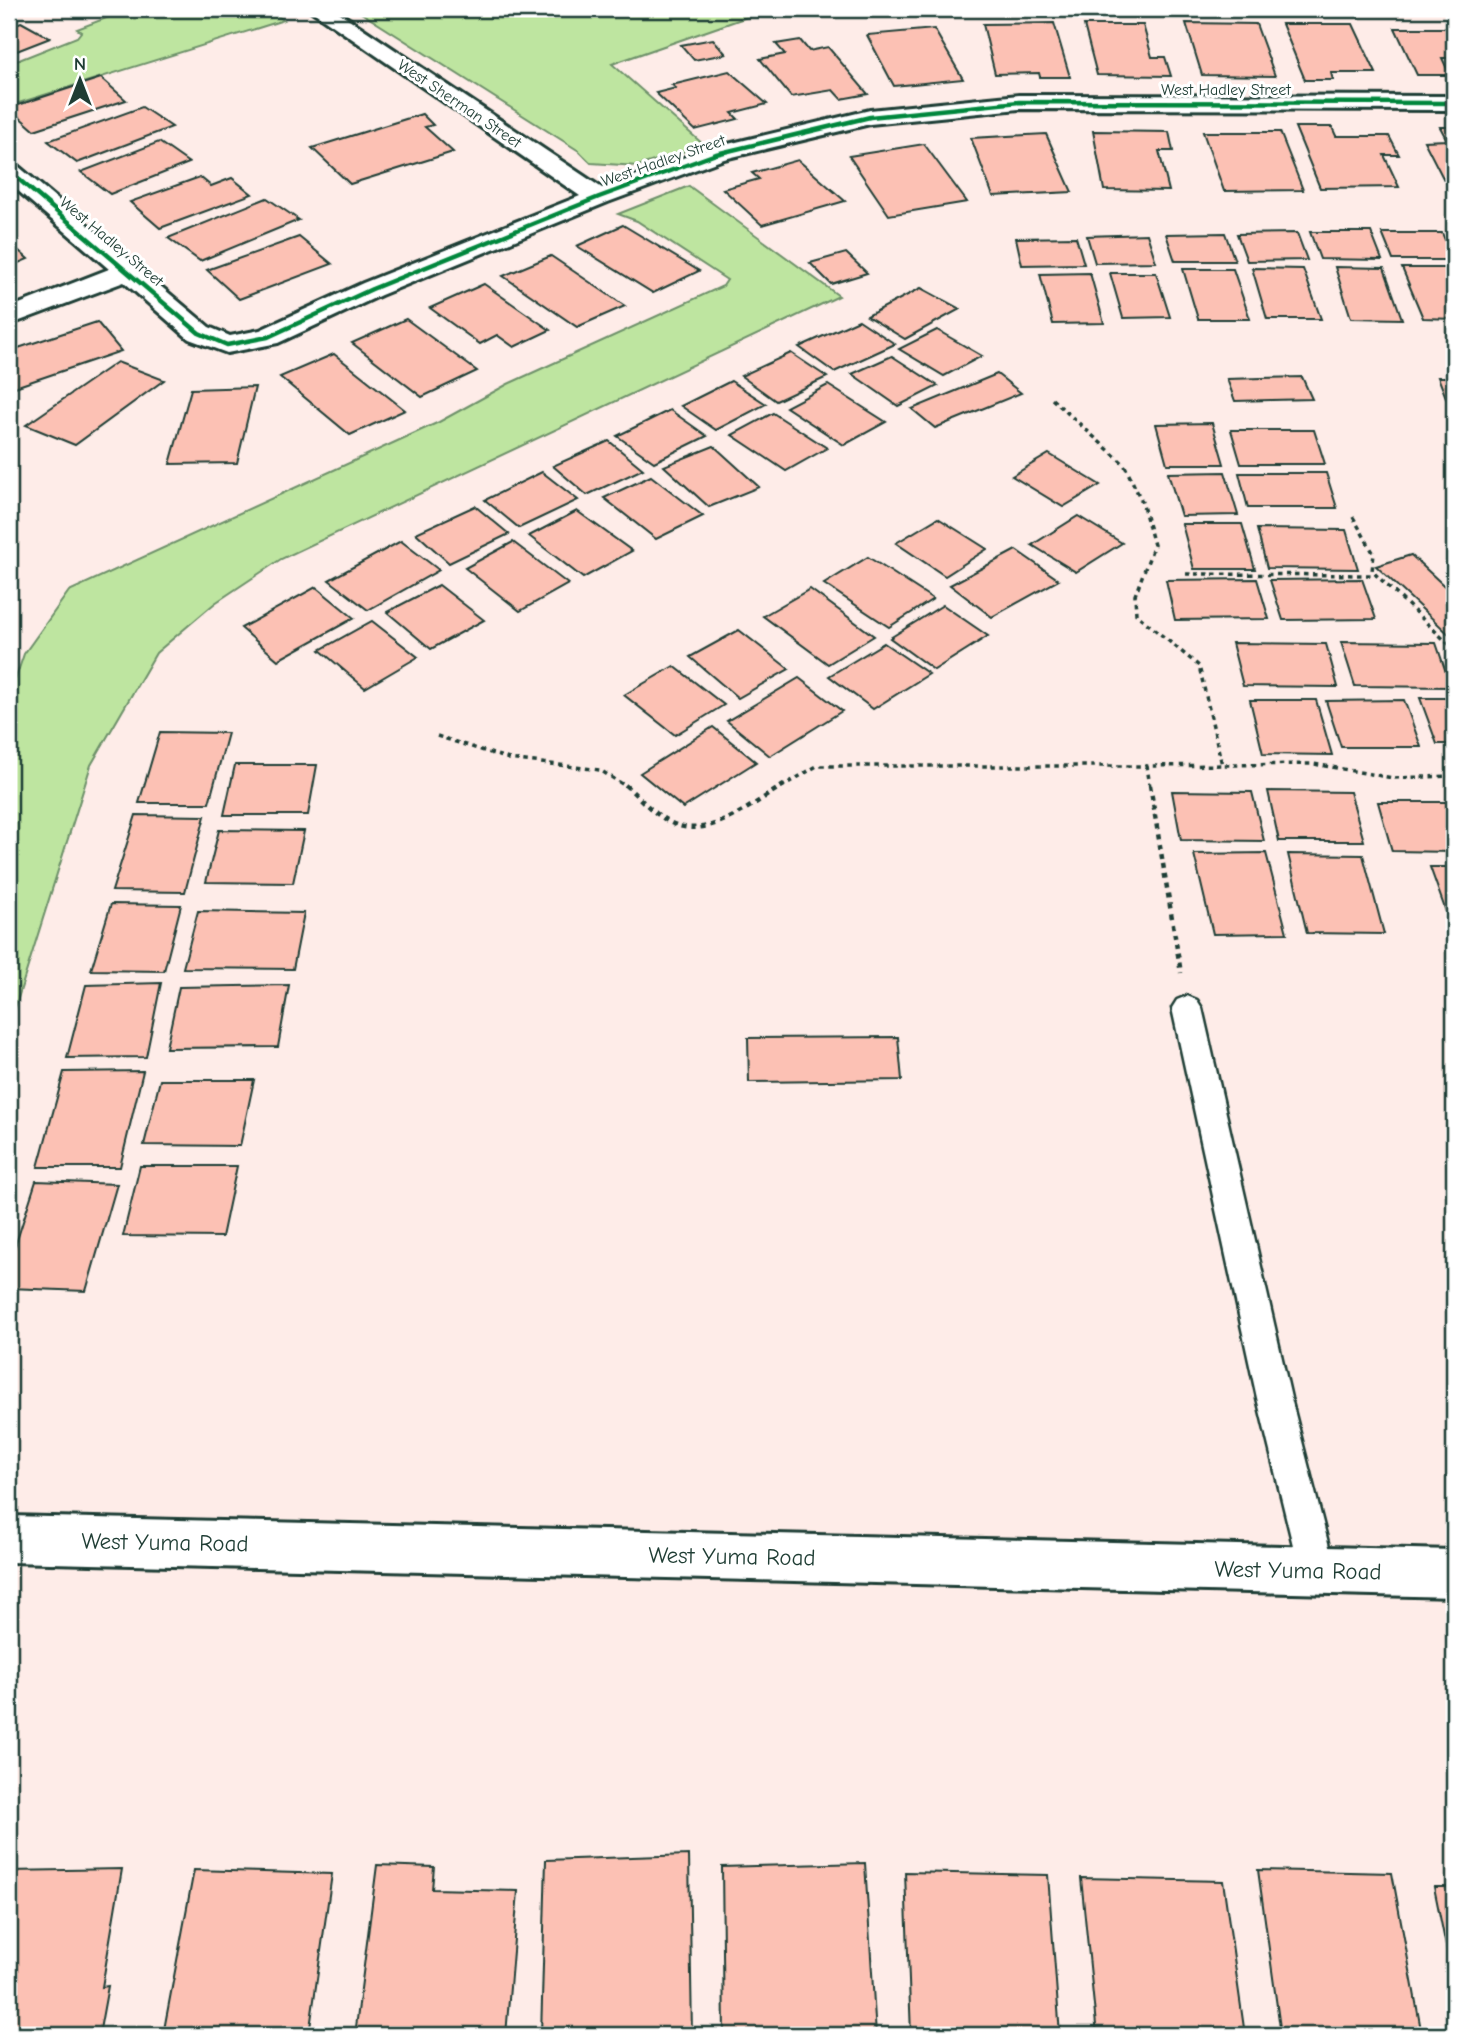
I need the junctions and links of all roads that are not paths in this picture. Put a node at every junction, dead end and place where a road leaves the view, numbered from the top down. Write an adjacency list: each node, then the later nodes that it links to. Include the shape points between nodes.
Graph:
1 (320, 9): 4 (street, West Sherman Street)
2 (1454, 103): 4 (street, West Hadley Street, via 1019,103 870,117 716,154)
3 (9, 171): 5 (street, West Hadley Street)
4 (599, 197): 5 (street, West Hadley Street, via 372,289 268,337 227,345 199,333)
5 (126, 272): 6 (street)
6 (9, 317)
7 (1187, 1008): 9 (lane)
8 (9, 1539): 9 (street, West Yuma Road)
9 (1317, 1570): 10 (street, West Yuma Road)
10 (1454, 1574)

